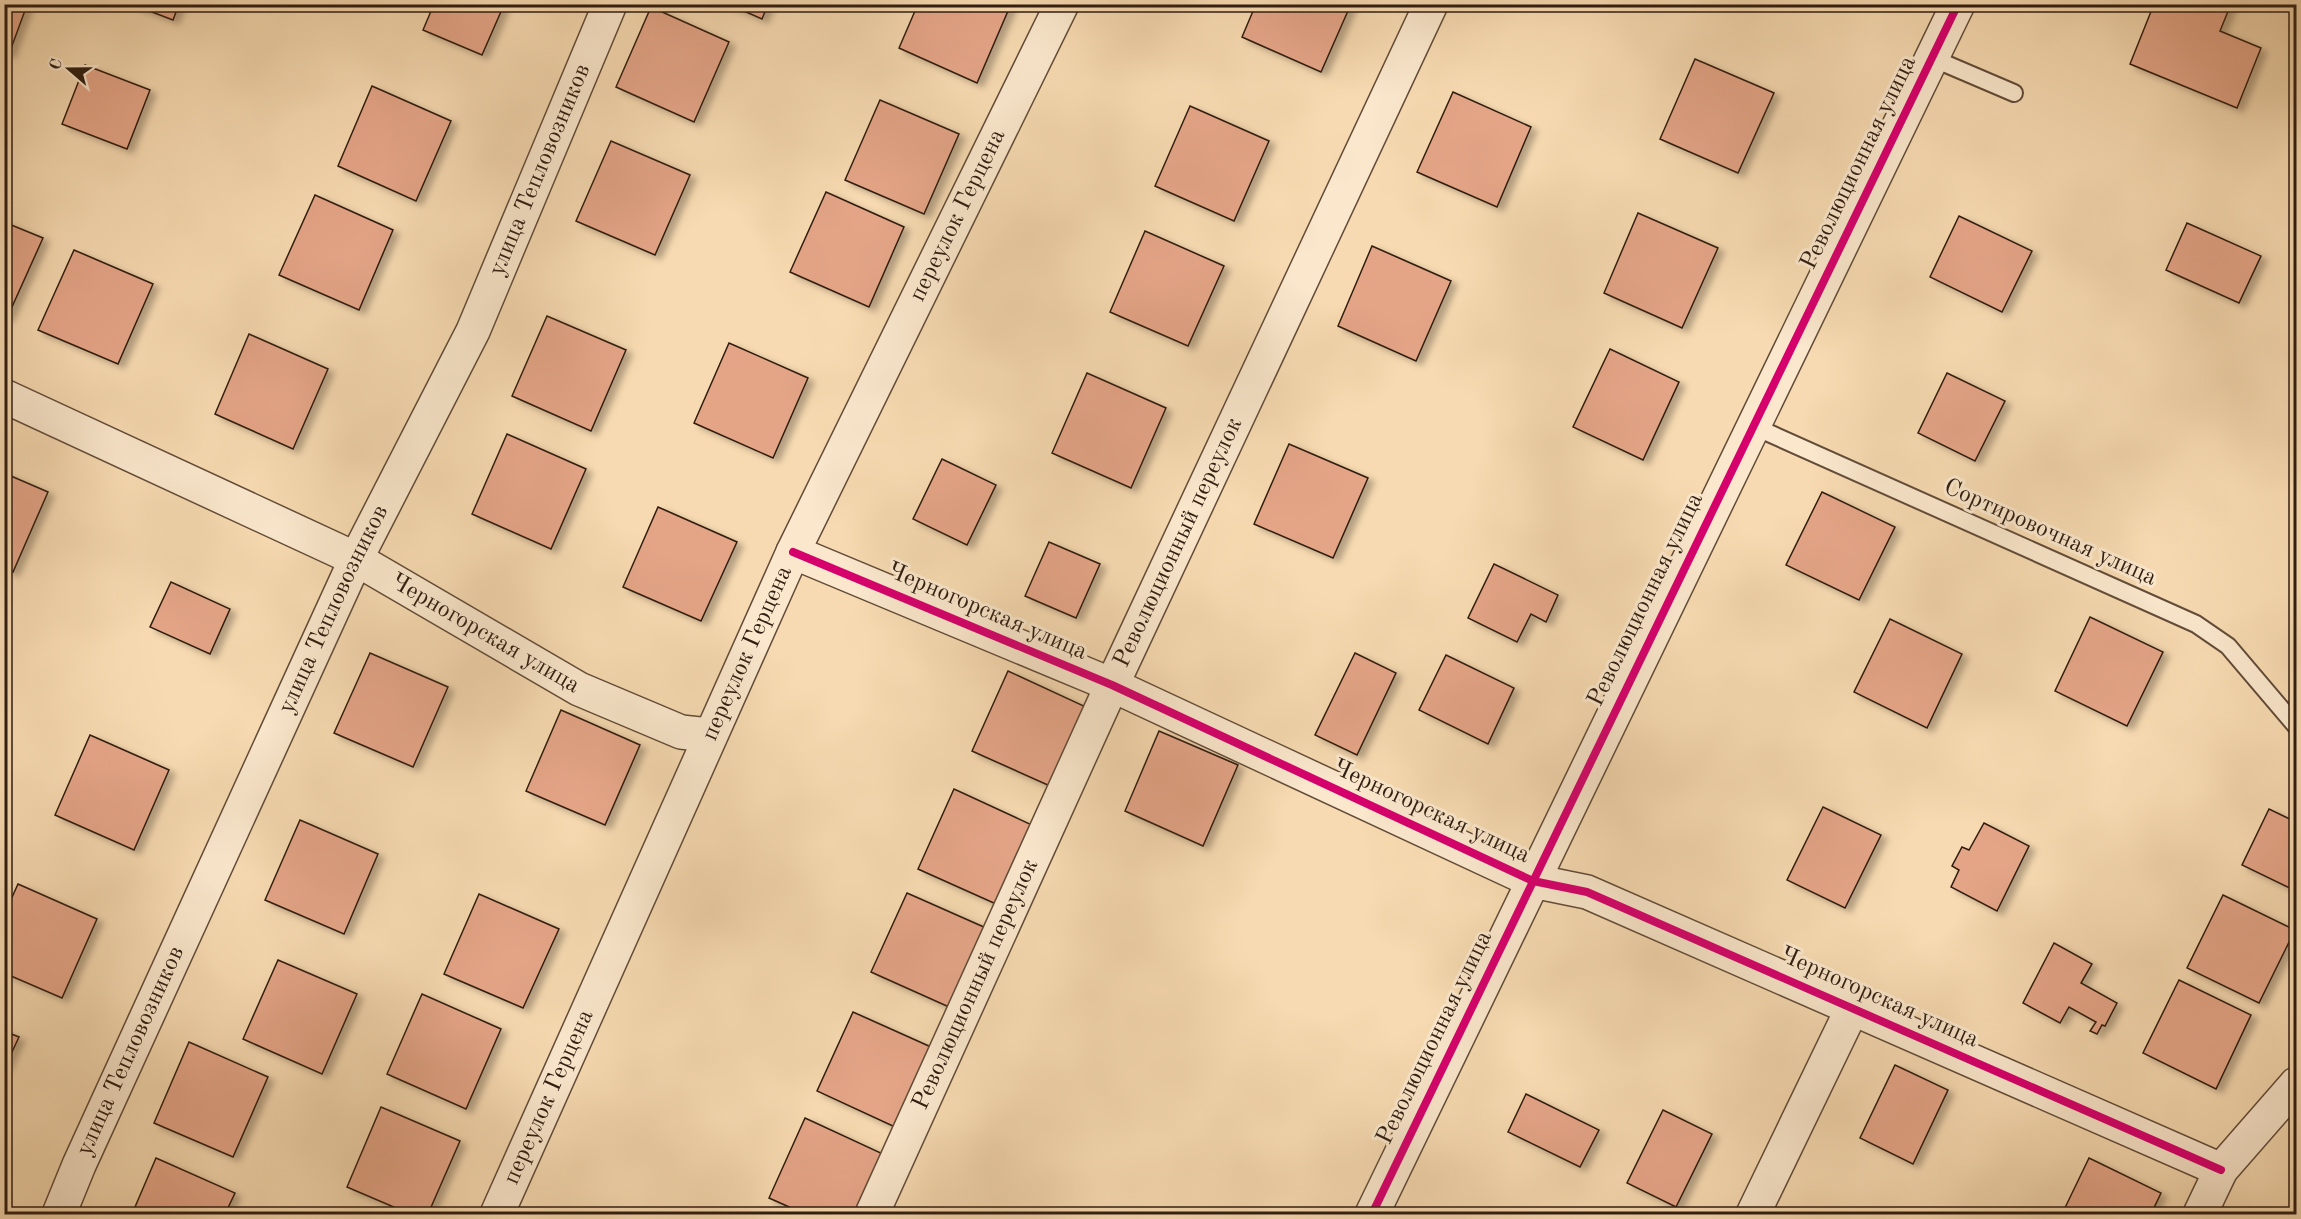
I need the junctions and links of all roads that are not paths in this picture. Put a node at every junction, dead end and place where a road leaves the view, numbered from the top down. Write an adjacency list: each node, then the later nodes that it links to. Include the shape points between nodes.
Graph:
1 (610, 4): 10 (street, улица Тепловозников, via 473,330)
2 (1062, 4): 9 (street, переулок Герцена)
3 (1431, 4): 11 (street, Революционный переулок)
4 (1958, 4): 5 (street, Революционная улица)
5 (1932, 58): 6 (lane); 8 (street, Революционная улица)
6 (2014, 93)
7 (4, 396): 10 (street, Черногорская улица)
8 (1753, 426): 12 (lane, Сортировочная улица, via 2196,624 2228,646); 14 (street, Революционная улица)
9 (793, 552): 11 (street, Черногорская улица); 13 (street, переулок Герцена)
10 (356, 559): 13 (street, Черногорская улица, via 579,689 681,732); 18 (street, улица Тепловозников)
11 (1112, 685): 14 (street, Черногорская улица); 20 (street, Революционный переулок)
12 (2296, 726)
13 (709, 735): 19 (street, переулок Герцена)
14 (1533, 881): 15 (street, Черногорская улица, via 1587,892); 21 (street, Революционная улица)
15 (1853, 1007): 17 (street, Черногорская улица); 22 (street)
16 (2296, 1084): 17 (street)
17 (2220, 1170): 23 (street)
18 (59, 1215)
19 (497, 1215)
20 (872, 1215)
21 (1372, 1215)
22 (1753, 1215)
23 (2200, 1215)

